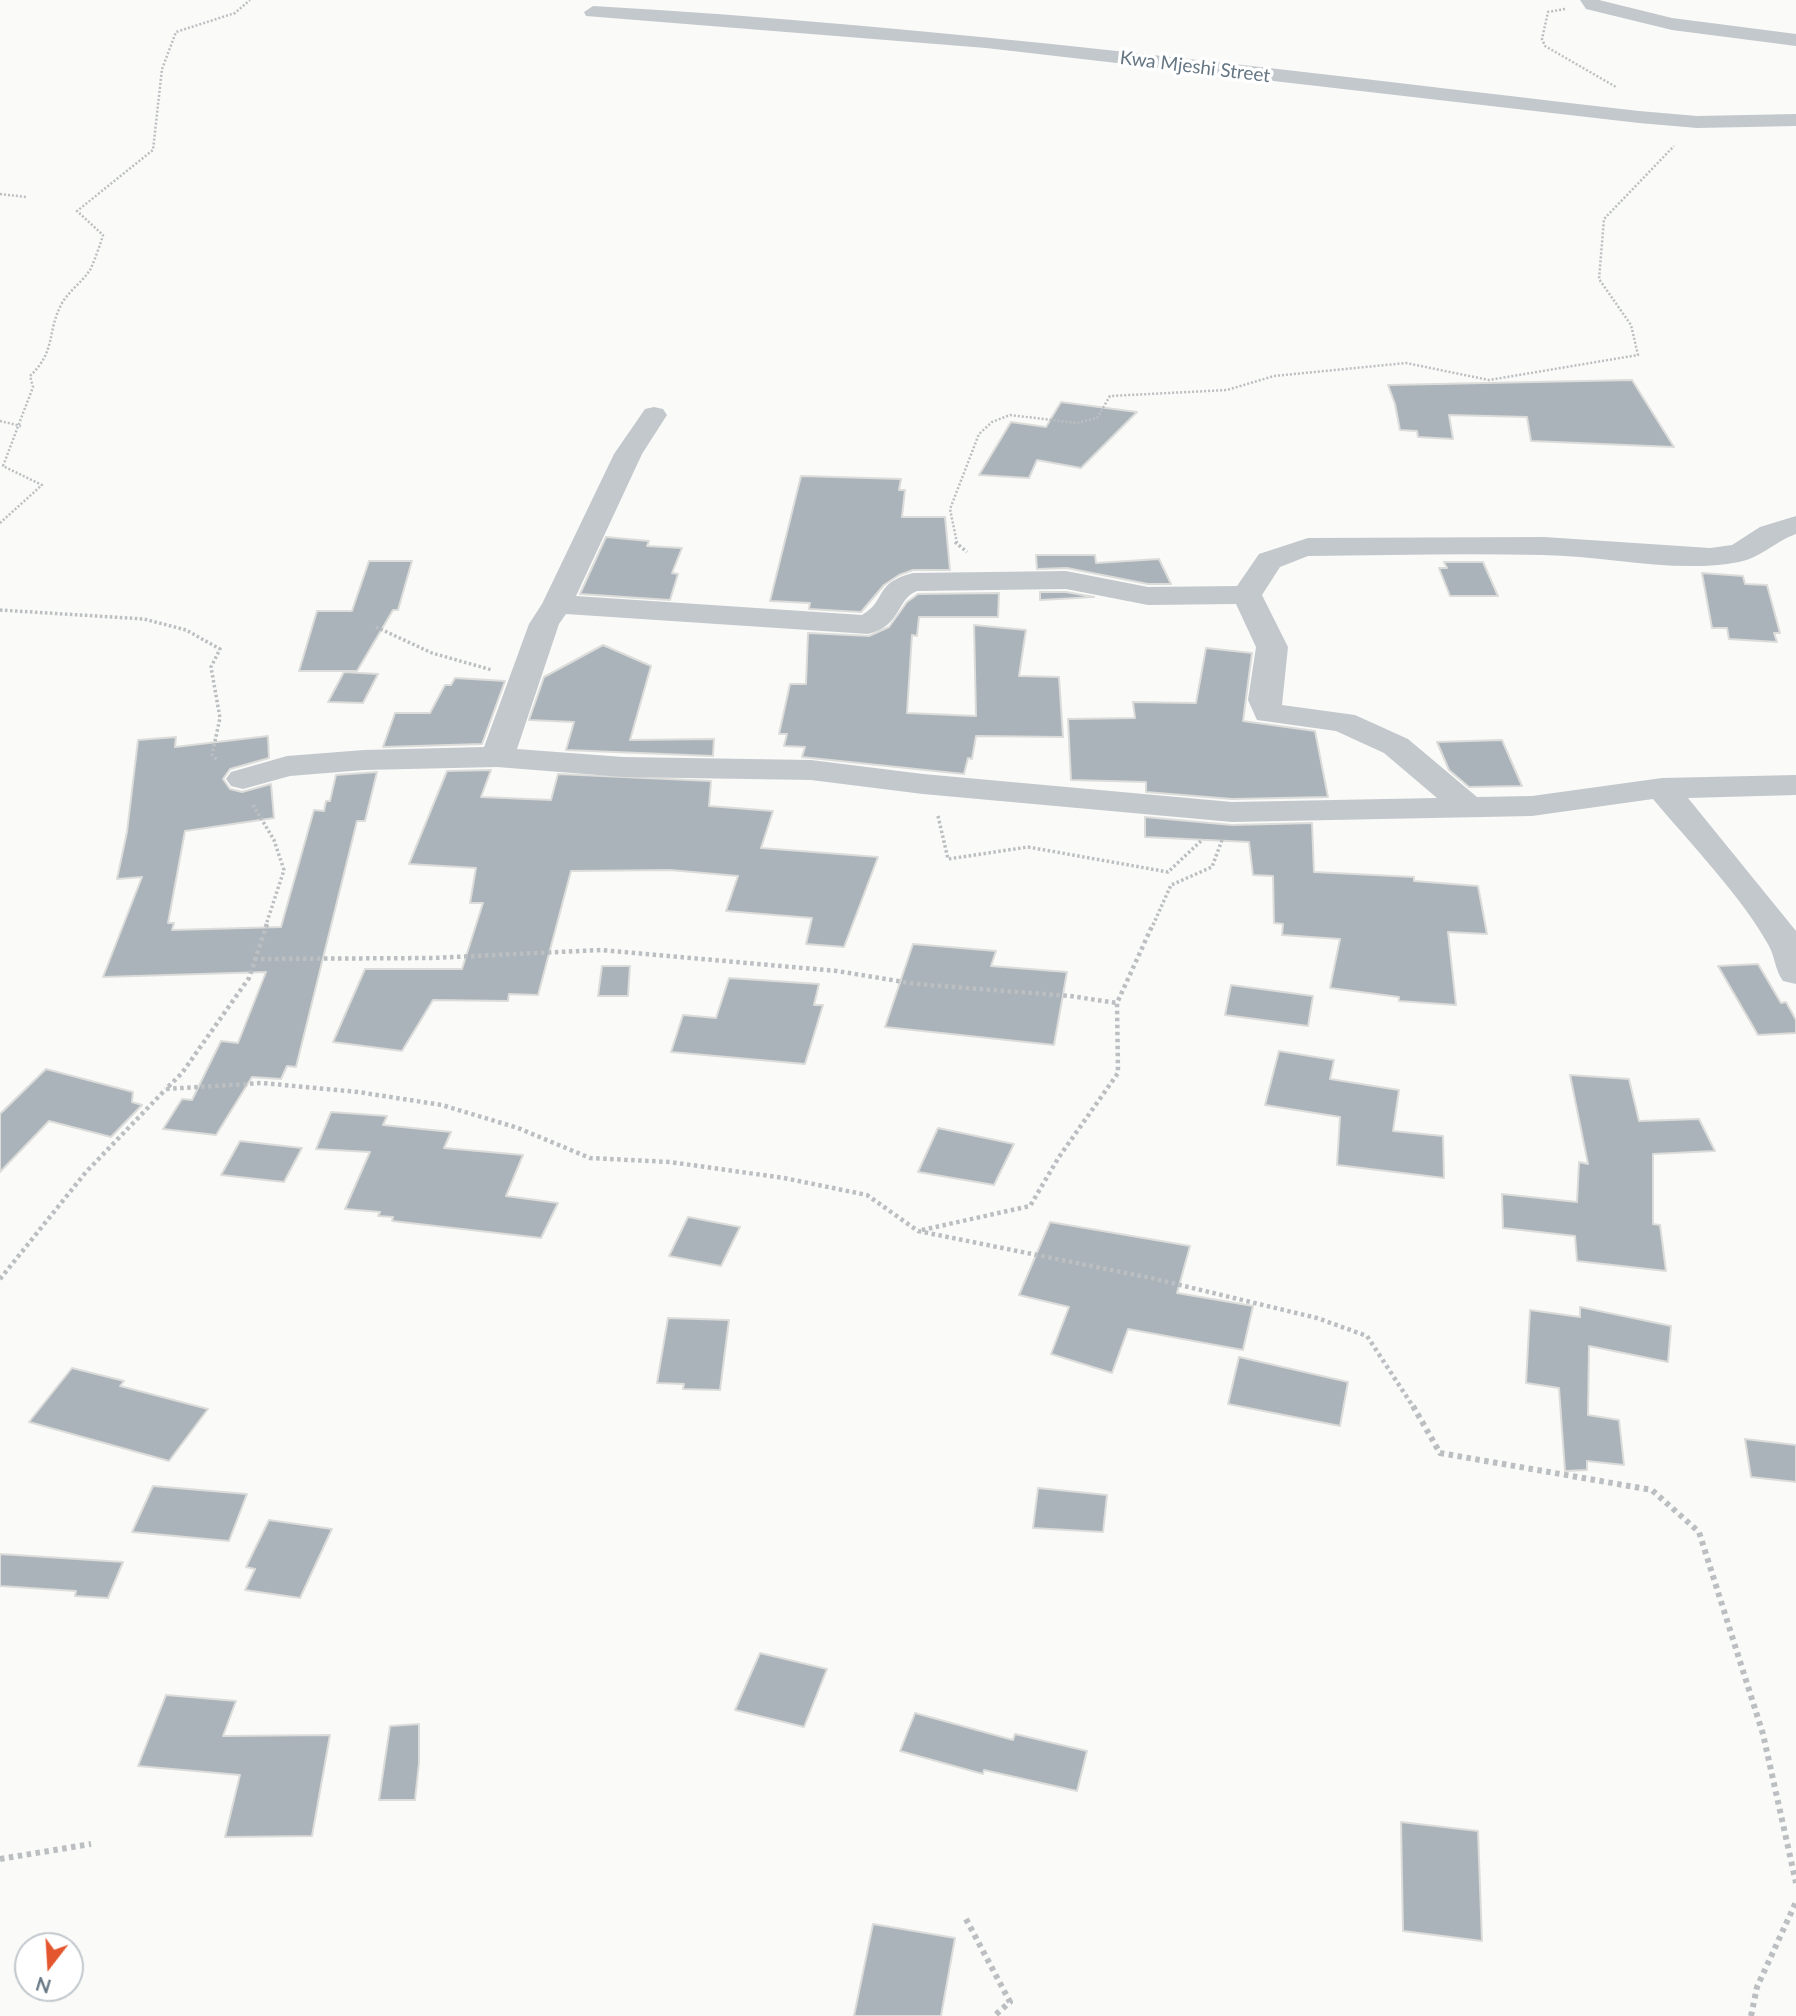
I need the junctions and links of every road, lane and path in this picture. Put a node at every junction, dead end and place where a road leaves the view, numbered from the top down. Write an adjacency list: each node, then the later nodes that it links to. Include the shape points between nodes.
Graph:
1 (250, 0): 12 (path, via 230,15 176,32 167,46 153,118 153,150 77,211 103,235 100,248 92,258 92,268 60,307 44,363 30,376 33,387 19,418)
2 (1591, 2): 4 (street, via 1672,24); 5 (path, via 1548,12 1542,39 1545,46)
3 (593, 12): 7 (street, Kwa Mjeshi Street, via 693,16 1037,49)
4 (1796, 40)
5 (1618, 88)
6 (1796, 120): 7 (street, Kwa Mjeshi Street)
7 (1697, 122): 15 (path, via 1604,219 1599,279 1631,325 1638,355 1489,380 1406,363 1274,376 1227,390 1110,396 1097,418 1077,423 1010,415 979,434 950,509 955,542 982,561)
8 (0, 194): 9 (path)
9 (26, 197)
10 (654, 415): 17 (street, via 628,454)
11 (0, 421): 12 (path)
12 (21, 426): 13 (path, via 3,466 42,485)
13 (0, 523)
14 (1796, 524): 16 (street, via 1770,533 1740,553 1710,557 1544,546 1308,547 1272,556)
15 (1025, 578): 16 (street, via 1066,579 1148,596); 17 (street, via 906,584 897,589 880,618 868,625)
16 (1247, 595): 26 (street, via 1272,647 1264,701 1269,713 1343,722 1396,746)
17 (557, 604): 20 (street, via 544,624)
18 (0, 610): 22 (path, via 144,619 186,631 220,649 211,667 220,718 212,755)
19 (376, 627): 20 (path, via 458,662)
20 (523, 681): 21 (street)
21 (497, 757): 22 (street, via 287,766); 23 (street, via 623,767 811,770)
22 (243, 779): 28 (path, via 284,870)
23 (923, 784): 27 (street); 27 (path, via 941,821 948,859 1028,847 1168,872)
24 (1796, 785): 25 (street)
25 (1662, 788): 26 (street, via 1532,806); 29 (street, via 1759,905 1789,947)
26 (1471, 809): 27 (street)
27 (1232, 812): 30 (path, via 1212,867 1171,885)
28 (254, 959): 30 (path, via 432,958 601,950); 31 (path, via 249,978)
29 (1796, 973)
30 (1116, 1003): 32 (path, via 1118,1073 1030,1206)
31 (166, 1089): 32 (path, via 262,1083 442,1105 518,1128 590,1158 670,1162 867,1195); 33 (path, via 86,1172)
32 (918, 1231): 36 (path, via 1151,1278 1317,1318 1367,1336 1440,1452 1652,1490 1699,1532 1763,1734)
33 (0, 1279)
34 (91, 1844): 35 (path)
35 (0, 1859)
36 (1796, 1883)
37 (1796, 1902): 40 (path, via 1757,1987)
38 (966, 1919): 39 (path, via 1010,2002)
39 (994, 2016)
40 (1751, 2016)

